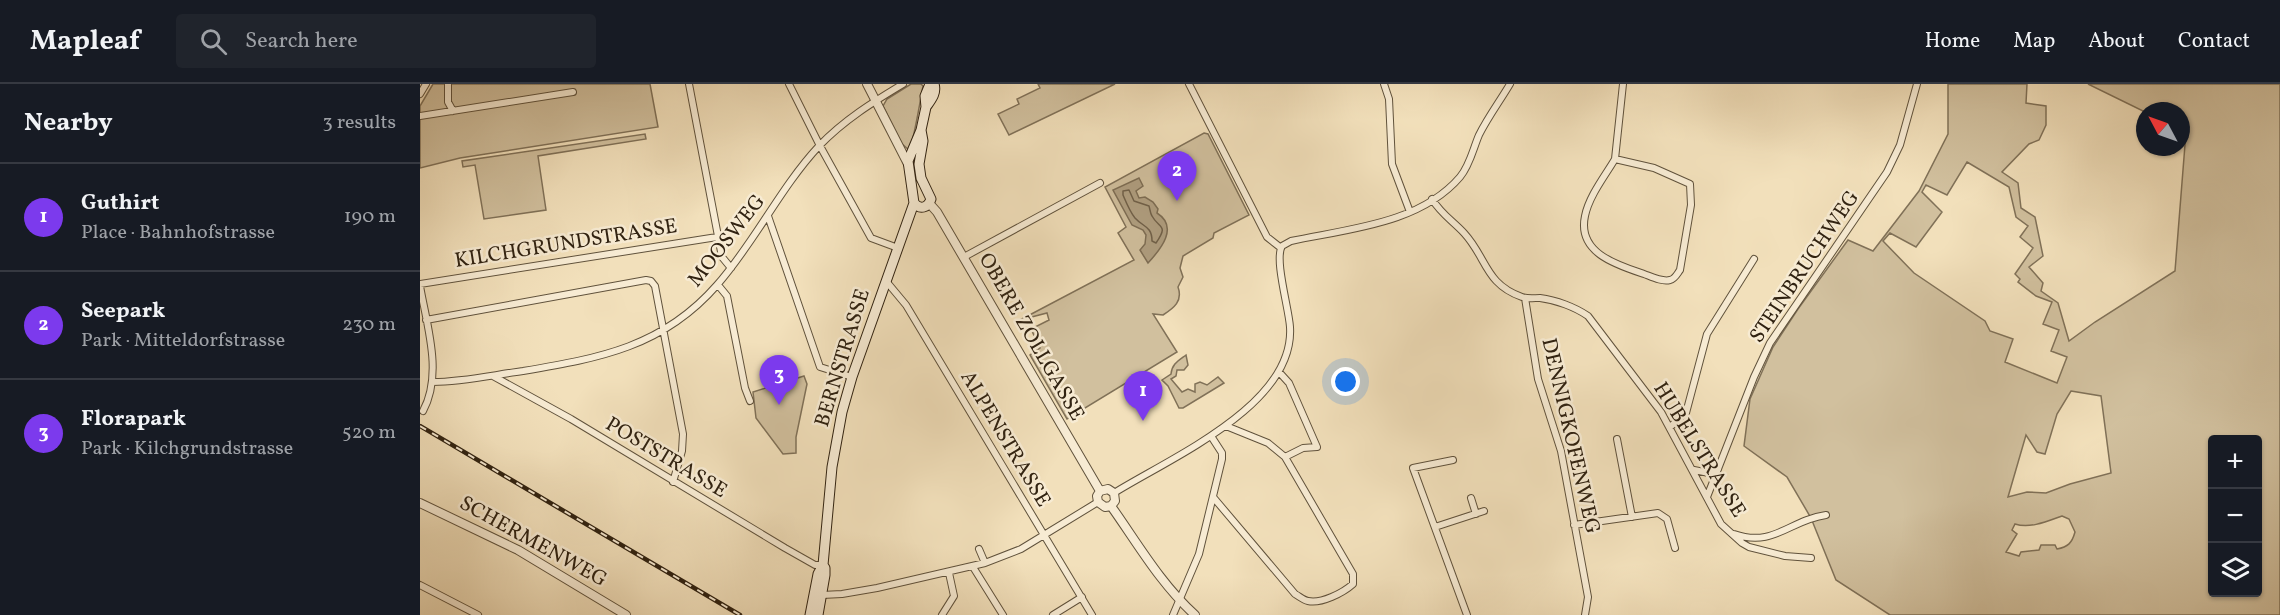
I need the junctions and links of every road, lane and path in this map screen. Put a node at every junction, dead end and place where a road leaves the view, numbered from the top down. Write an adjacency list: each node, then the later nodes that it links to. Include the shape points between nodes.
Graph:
1 (426, 84): 14 (street)
2 (448, 84): 16 (street, via 448,102)
3 (689, 84): 30 (street)
4 (789, 84): 19 (street)
5 (867, 84): 15 (street)
6 (903, 84): 15 (street, MOOSWEG)
7 (932, 84): 18 (main road, via 933,95)
8 (1190, 84): 32 (street, via 1267,237)
9 (1384, 84): 28 (street, via 1389,99 1392,164)
10 (1510, 84): 26 (street, via 1484,127 1468,165 1456,181)
11 (1623, 84): 20 (street)
12 (1917, 84): 54 (street, STEINBRUCHWEG, via 1900,145 1887,172 1770,343)
13 (573, 92): 16 (street)
14 (420, 94)
15 (875, 101): 19 (street, MOOSWEG); 21 (street)
16 (453, 111): 17 (street)
17 (420, 116)
18 (921, 130): 21 (main road); 22 (main road)
19 (820, 146): 29 (street, MOOSWEG); 31 (street, via 871,238)
20 (1615, 159): 20 (street, via 1654,168 1690,184 1680,270 1675,278 1660,279 1608,262 1592,246 1585,231 1585,217)
21 (910, 160): 22 (main road, via 916,158); 25 (main road, BERNSTRASSE)
22 (919, 164): 24 (main road)
23 (1100, 183): 33 (street)
24 (926, 191): 25 (main road, via 919,190); 27 (main road)
25 (914, 199): 27 (main road, via 922,207); 31 (main road, BERNSTRASSE)
26 (1432, 200): 28 (street); 39 (street, HUBELSTRASSE, via 1464,234 1497,284)
27 (930, 203): 33 (street, OBERE ZOLLGASSE)
28 (1410, 212): 32 (street, via 1291,241)
29 (768, 216): 35 (street, MOOSWEG); 44 (street, via 820,367)
30 (717, 237): 35 (street, via 722,257); 37 (street, KILCHGRUNDSTRASSE)
31 (897, 248): 36 (main road, BERNSTRASSE)
32 (1281, 248): 42 (street, via 1278,260 1290,340)
33 (964, 257): 57 (street, OBERE ZOLLGASSE)
34 (1754, 259): 49 (street, via 1707,334 1686,413)
35 (731, 268): 38 (street, MOOSWEG)
36 (886, 281): 44 (main road, BERNSTRASSE); 72 (street, ALPENSTRASSE, via 906,305)
37 (420, 285): 40 (street)
38 (718, 285): 41 (street, MOOSWEG); 46 (street, via 727,296)
39 (1525, 298): 49 (street, HUBELSTRASSE, via 1545,299 1588,316); 69 (street, DENNIGKOFENWEG, via 1538,379 1561,451)
40 (426, 320): 41 (street, via 648,280 655,286); 45 (street)
41 (664, 331): 43 (street, MOOSWEG, via 602,357); 56 (street, via 683,434)
42 (1279, 372): 48 (street); 52 (street, via 1289,383 1317,447 1303,448)
43 (492, 375): 45 (street, MOOSWEG); 56 (street, POSTSTRASSE)
44 (852, 377): 77 (main road, BERNSTRASSE, via 835,446)
45 (433, 382): 47 (street)
46 (750, 401)
47 (423, 411)
48 (1226, 426): 50 (street); 52 (street, via 1268,443)
49 (1670, 428): 55 (street, HUBELSTRASSE)
50 (1211, 436): 58 (street); 59 (street, via 1222,455)
51 (1617, 439): 68 (street)
52 (1285, 457): 59 (street, via 1353,574 1353,584 1344,591 1316,601 1306,601 1295,594)
53 (1453, 460): 70 (street, via 1413,468)
54 (1719, 469): 55 (street, via 1709,473); 60 (street, STEINBRUCHWEG)
55 (1693, 470): 60 (street, HUBELSTRASSE)
56 (673, 482): 77 (street, POSTSTRASSE, via 815,565)
57 (1100, 491): 58 (street, via 1108,489); 62 (street)
58 (1114, 493): 64 (street)
59 (1213, 497): 83 (street, via 1193,569)
60 (1707, 497): 71 (street, HUBELSTRASSE, via 1718,521)
61 (1471, 498): 66 (street)
62 (1098, 502): 64 (street); 72 (street)
63 (421, 505): 87 (street, SCHERMENWEG, via 524,553)
64 (1111, 506): 83 (street)
65 (1484, 511): 66 (street)
66 (1476, 514): 70 (street)
67 (1826, 515): 71 (street, HUBELSTRASSE, via 1758,539)
68 (1632, 517): 69 (street); 73 (street, via 1663,514)
69 (1574, 525): 95 (street, DENNIGKOFENWEG, via 1588,597)
70 (1435, 527): 94 (street)
71 (1733, 534): 75 (street, HUBELSTRASSE, via 1754,549)
72 (1043, 536): 76 (street); 82 (street, ALPENSTRASSE)
73 (1675, 548)
74 (979, 549): 76 (street)
75 (1811, 558)
76 (985, 563): 78 (street)
77 (823, 565): 81 (main road, BERNSTRASSE)
78 (973, 567): 79 (street); 84 (street)
79 (949, 573): 81 (street); 88 (street, via 954,596)
80 (420, 585): 86 (street)
81 (819, 595): 85 (main road, BERNSTRASSE)
82 (1082, 597): 90 (street); 91 (street, ALPENSTRASSE)
83 (1178, 600): 92 (street); 93 (street)
84 (1002, 613): 89 (street)
85 (818, 614)
86 (478, 615)
87 (626, 615)
88 (942, 615)
89 (994, 615)
90 (1053, 615)
91 (1092, 615)
92 (1173, 615)
93 (1195, 615)
94 (1467, 615)
95 (1585, 615)

